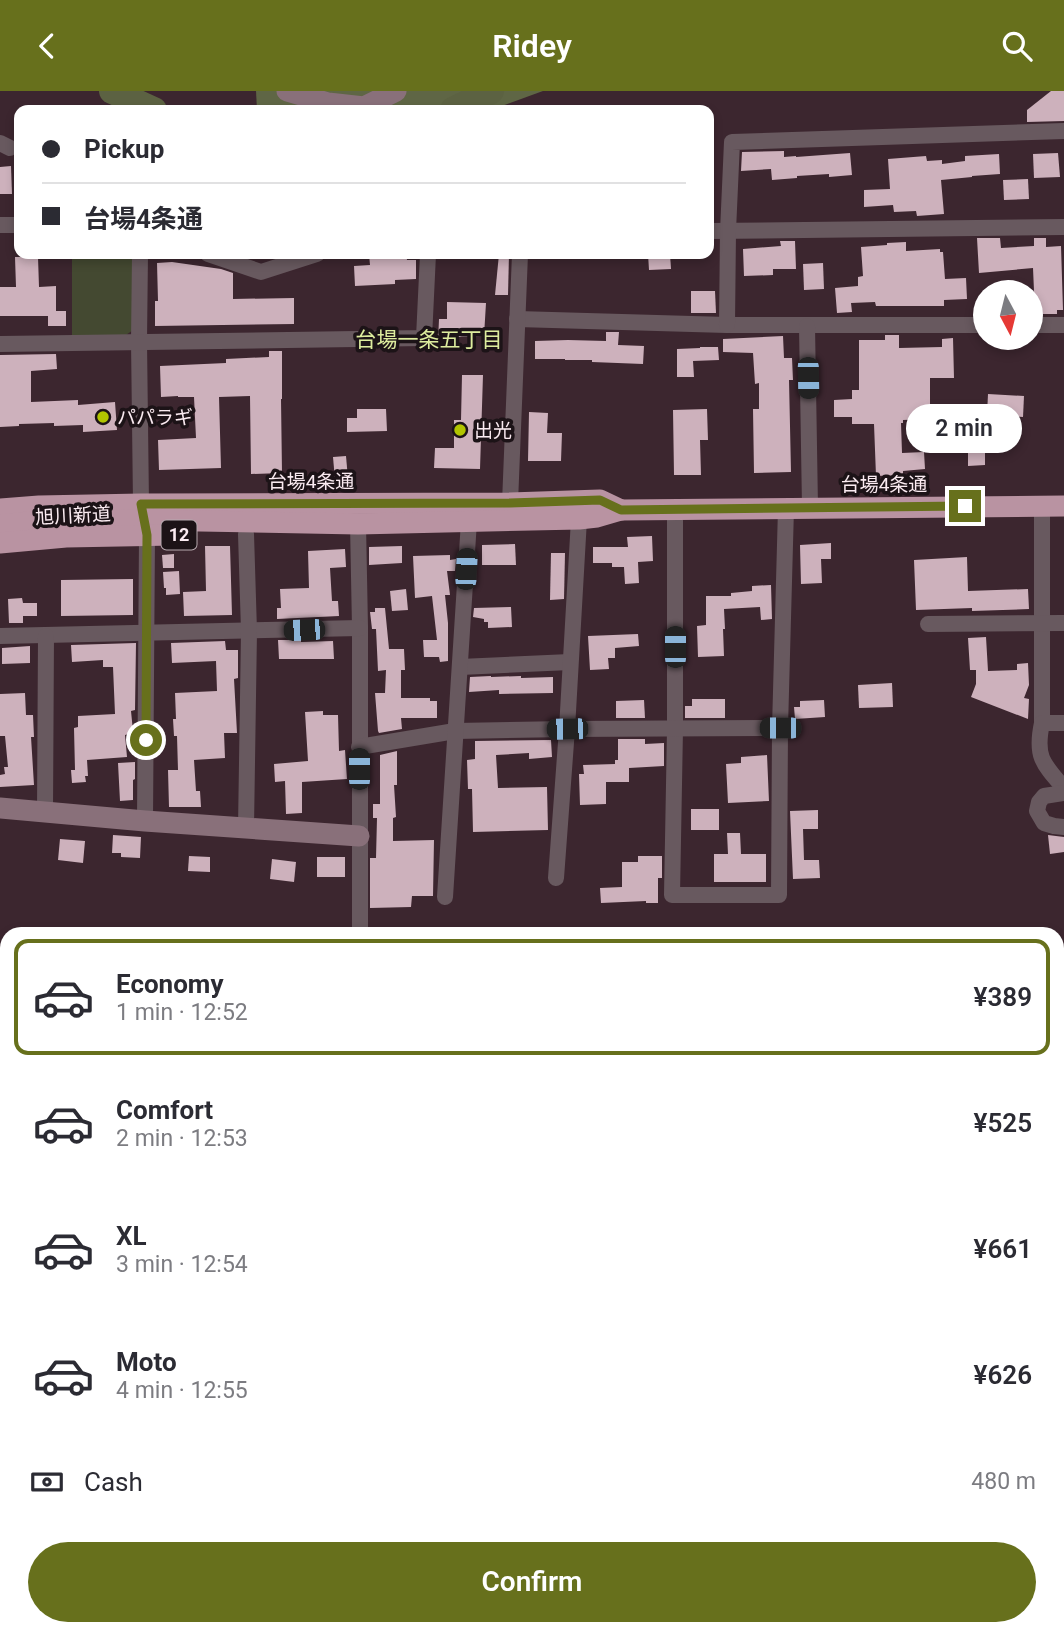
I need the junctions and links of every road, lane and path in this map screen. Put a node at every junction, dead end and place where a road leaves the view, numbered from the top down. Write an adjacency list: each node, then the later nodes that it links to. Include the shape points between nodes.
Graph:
1 (287, 91): 3 (street)
2 (396, 91): 4 (street)
3 (346, 105)
4 (368, 105)
5 (1064, 131): 8 (street, via 732,142)
6 (1064, 227): 8 (street)
7 (714, 231): 8 (street)
8 (728, 231): 15 (street)
9 (140, 259): 20 (street)
10 (223, 259): 11 (street, via 261,272)
11 (301, 259)
12 (428, 259): 20 (street, via 424,338)
13 (520, 259): 14 (street)
14 (517, 319): 15 (street); 22 (street)
15 (727, 325): 19 (street)
16 (973, 325): 19 (street)
17 (1043, 325): 18 (street)
18 (1064, 325)
19 (807, 326): 25 (street)
20 (139, 341): 21 (street); 31 (street)
21 (0, 344)
22 (510, 503): 28 (highway, 台場4条通 / 12, via 600,500); 31 (highway, 台場4条通 / 12)
23 (1042, 506): 24 (highway, 台場4条通 / 12); 25 (highway, 台場4条通 / 12); 39 (street)
24 (1064, 506)
25 (810, 507): 26 (highway, 台場4条通 / 12)
26 (786, 508): 29 (highway, 台場4条通 / 12); 49 (street)
27 (0, 509): 31 (highway, 台場4条通 / 12, via 39,506)
28 (621, 510): 29 (highway, 台場4条通 / 12); 30 (highway, 台場4条通 / 12)
29 (675, 510): 51 (street)
30 (579, 519): 32 (highway, 台場4条通 / 12); 45 (street)
31 (144, 520): 33 (highway, 台場4条通 / 12); 34 (highway, 台場4条通 / 12); 35 (highway, 旭川新道 / 12); 36 (highway, 旭川新道 / 12, via 66,537); 41 (street)
32 (469, 521): 33 (highway, 台場4条通 / 12); 46 (street)
33 (358, 524): 35 (highway, 旭川新道 / 12); 40 (street)
34 (0, 525)
35 (246, 534): 42 (street)
36 (0, 543)
37 (1064, 623): 39 (street)
38 (928, 624): 39 (street)
39 (1042, 624): 47 (street)
40 (360, 628): 42 (street); 53 (street)
41 (147, 631): 42 (street); 44 (street); 57 (street)
42 (249, 631): 59 (street)
43 (0, 636): 44 (street)
44 (46, 636): 56 (street)
45 (570, 663): 46 (street); 50 (street)
46 (460, 667): 52 (street)
47 (1042, 723): 48 (street); 54 (street, via 1040,755)
48 (1064, 723)
49 (780, 728): 51 (street); 51 (street, via 779,895 672,895)
50 (567, 729): 51 (street); 52 (street); 61 (street)
51 (676, 729)
52 (455, 731): 53 (street); 62 (street)
53 (359, 747): 60 (street)
54 (1064, 790): 58 (street, via 1044,796 1037,811 1044,823)
55 (0, 808): 56 (street)
56 (45, 812): 57 (street)
57 (145, 821): 59 (street)
58 (1064, 827)
59 (246, 828): 60 (street)
60 (359, 836): 63 (street)
61 (556, 878)
62 (445, 897)
63 (360, 927)

